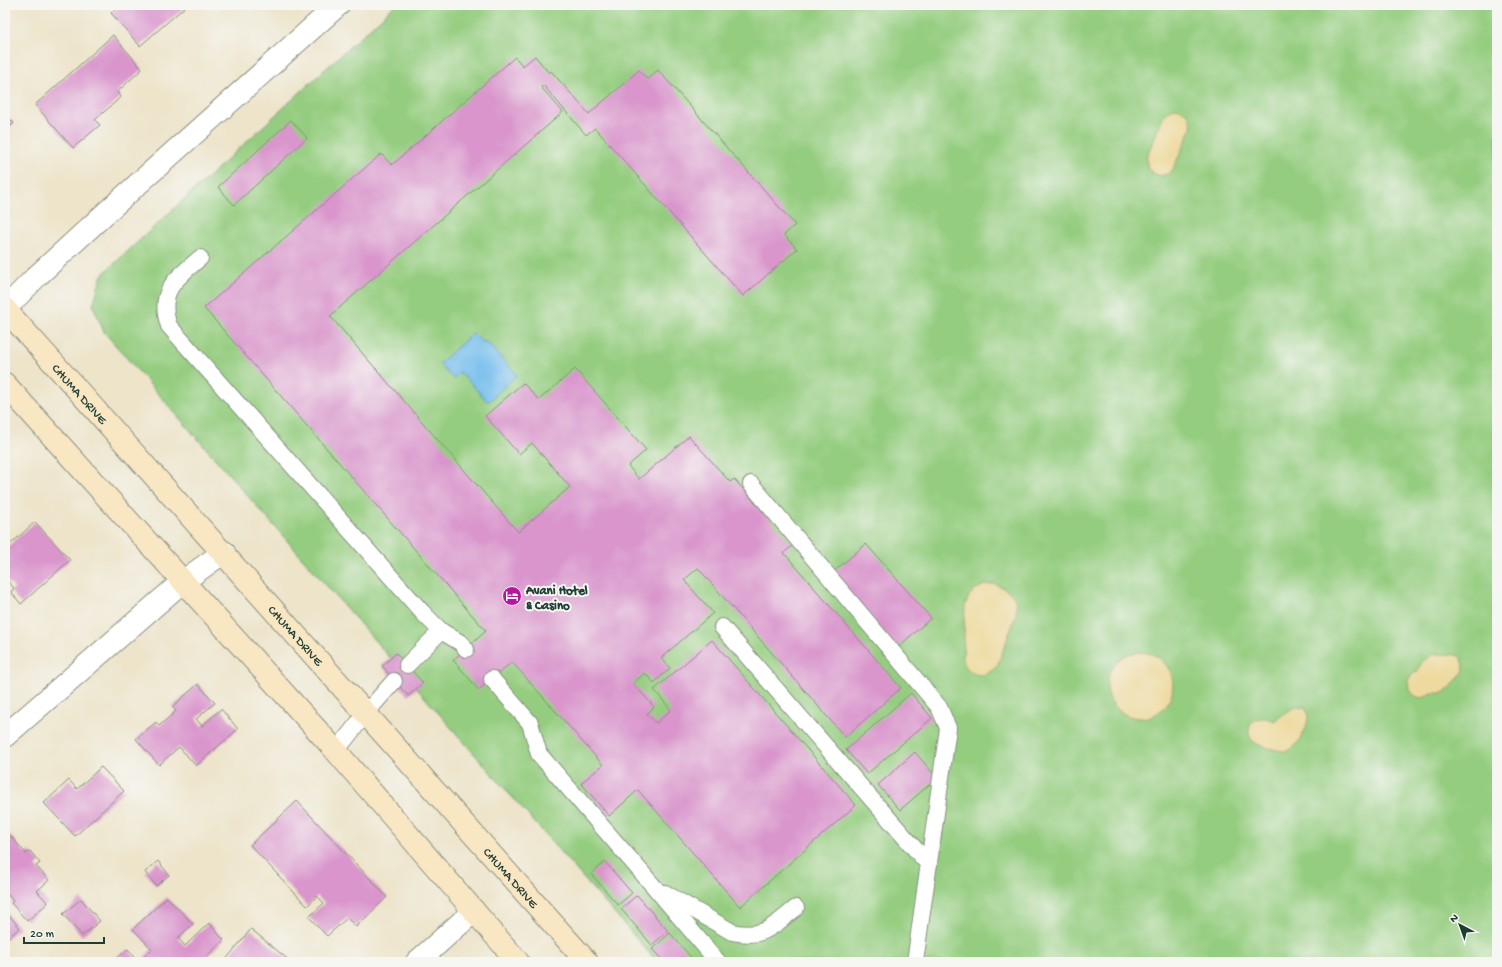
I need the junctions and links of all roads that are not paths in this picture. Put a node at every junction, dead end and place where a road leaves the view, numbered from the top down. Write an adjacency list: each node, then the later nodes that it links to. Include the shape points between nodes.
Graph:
1 (338, 5): 3 (street, via 110,209)
2 (200, 258): 9 (lane, via 174,280 168,292 164,304 170,326)
3 (5, 309): 6 (main road, CHUMA DRIVE)
4 (5, 384): 7 (main road)
5 (751, 484): 17 (lane, via 939,706 948,728)
6 (224, 552): 7 (street); 14 (main road, CHUMA DRIVE)
7 (182, 582): 15 (street); 16 (main road)
8 (722, 627): 17 (lane)
9 (441, 631): 10 (lane); 11 (lane)
10 (466, 649)
11 (407, 665)
12 (492, 679): 18 (lane, via 530,723 539,754)
13 (394, 681): 14 (lane)
14 (366, 713): 16 (lane); 23 (main road, CHUMA DRIVE)
15 (5, 736)
16 (336, 751): 20 (main road)
17 (929, 865): 25 (lane)
18 (656, 888): 19 (lane, via 732,932 744,935 770,929); 24 (lane)
19 (796, 908)
20 (474, 911): 21 (street); 22 (main road)
21 (417, 962)
22 (518, 962)
23 (587, 962)
24 (718, 962)
25 (915, 962)

